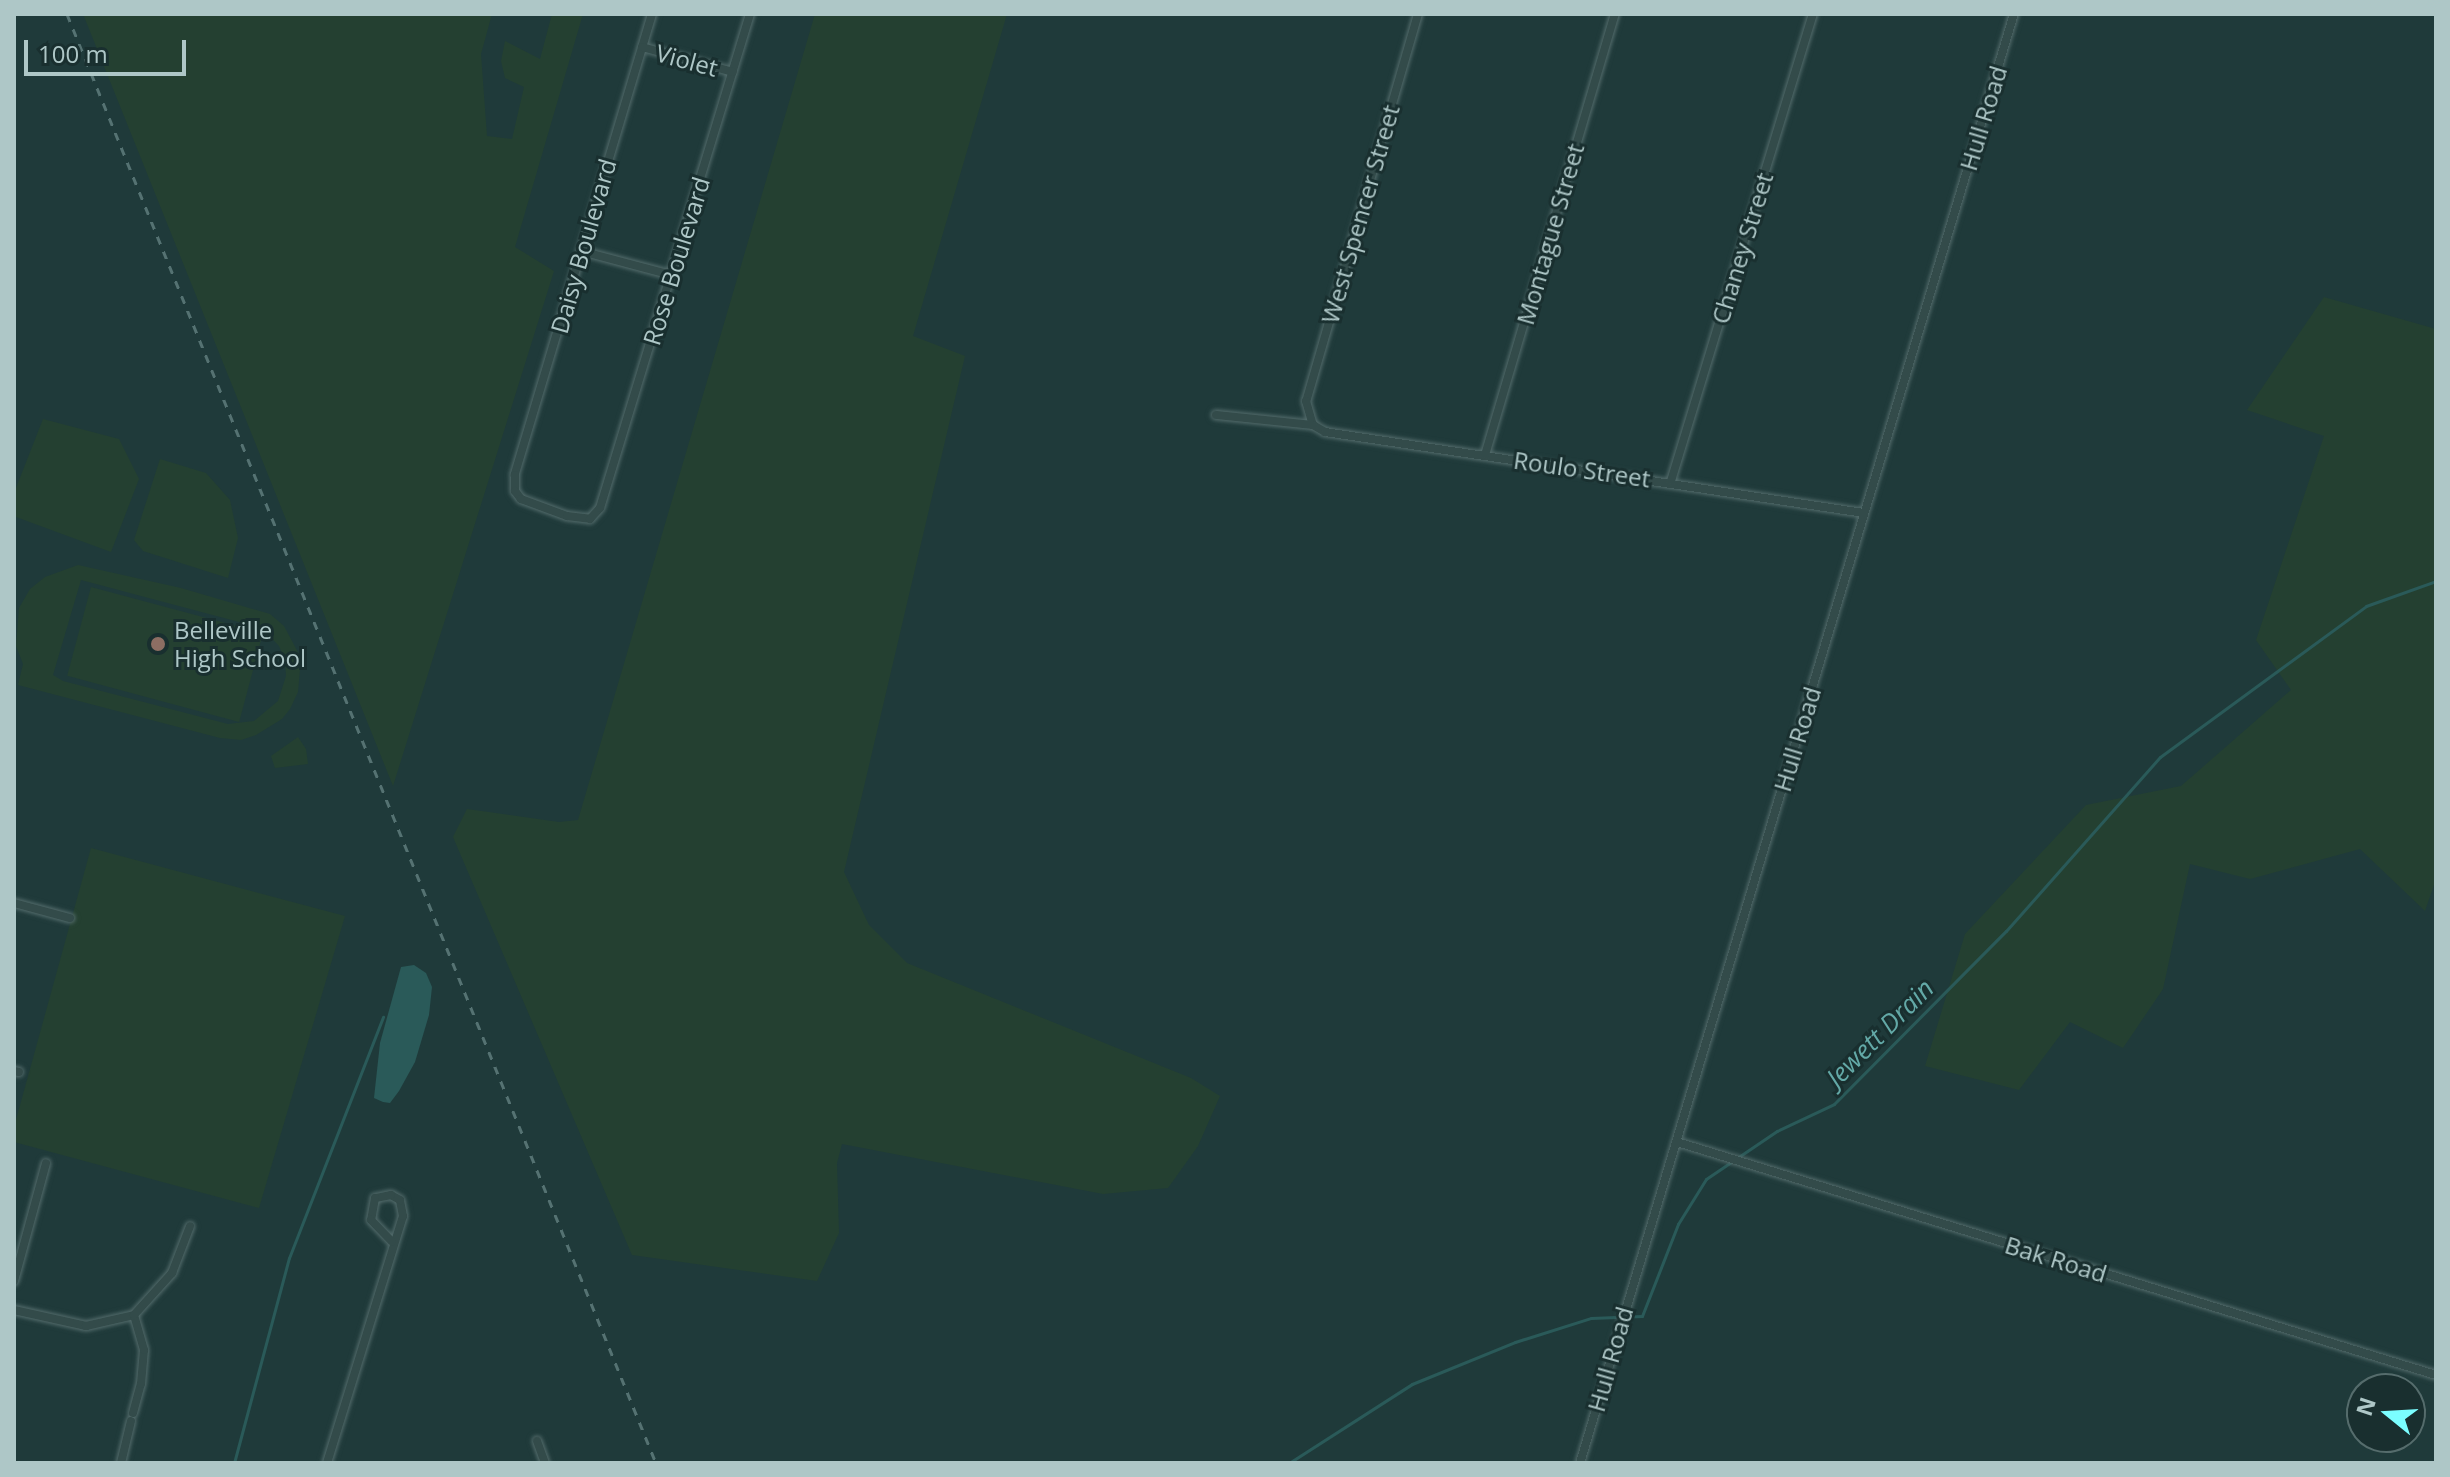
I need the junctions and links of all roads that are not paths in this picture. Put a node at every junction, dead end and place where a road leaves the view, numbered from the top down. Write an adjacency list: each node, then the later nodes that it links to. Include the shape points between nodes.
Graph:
1 (652, 14): 7 (street, Daisy Boulevard)
2 (750, 14): 8 (street, Rose Boulevard)
3 (1418, 14): 12 (street, West Spencer Street, via 1306,401)
4 (1615, 14): 13 (street, Montague Street)
5 (1813, 14): 14 (street, Chaney Street)
6 (2014, 14): 16 (street, Hull Road)
7 (642, 47): 8 (street, Violet); 9 (street, Daisy Boulevard)
8 (733, 72): 10 (street, Rose Boulevard)
9 (581, 251): 10 (street); 15 (street, Daisy Boulevard, via 515,491 536,507 590,519)
10 (671, 275): 15 (street, Rose Boulevard)
11 (1216, 415): 12 (street, Roulo Street)
12 (1313, 425): 13 (street, Roulo Street, via 1325,432)
13 (1485, 455): 14 (street, Roulo Street)
14 (1671, 481): 16 (street, Roulo Street)
15 (600, 508)
16 (1864, 513): 19 (street, Hull Road)
17 (14, 903): 18 (street)
18 (70, 918)
19 (1677, 1142): 26 (street, Bak Road); 31 (street, Hull Road)
20 (46, 1163): 23 (street)
21 (190, 1226): 25 (street, via 172,1273)
22 (392, 1242): 22 (street, via 403,1216 400,1200 391,1195 375,1198 371,1220); 29 (street)
23 (14, 1281)
24 (14, 1310): 25 (street, via 86,1326)
25 (134, 1315): 28 (street, via 144,1359)
26 (2436, 1375)
27 (537, 1441): 30 (street)
28 (121, 1463)
29 (327, 1463)
30 (545, 1463)
31 (1580, 1463)

